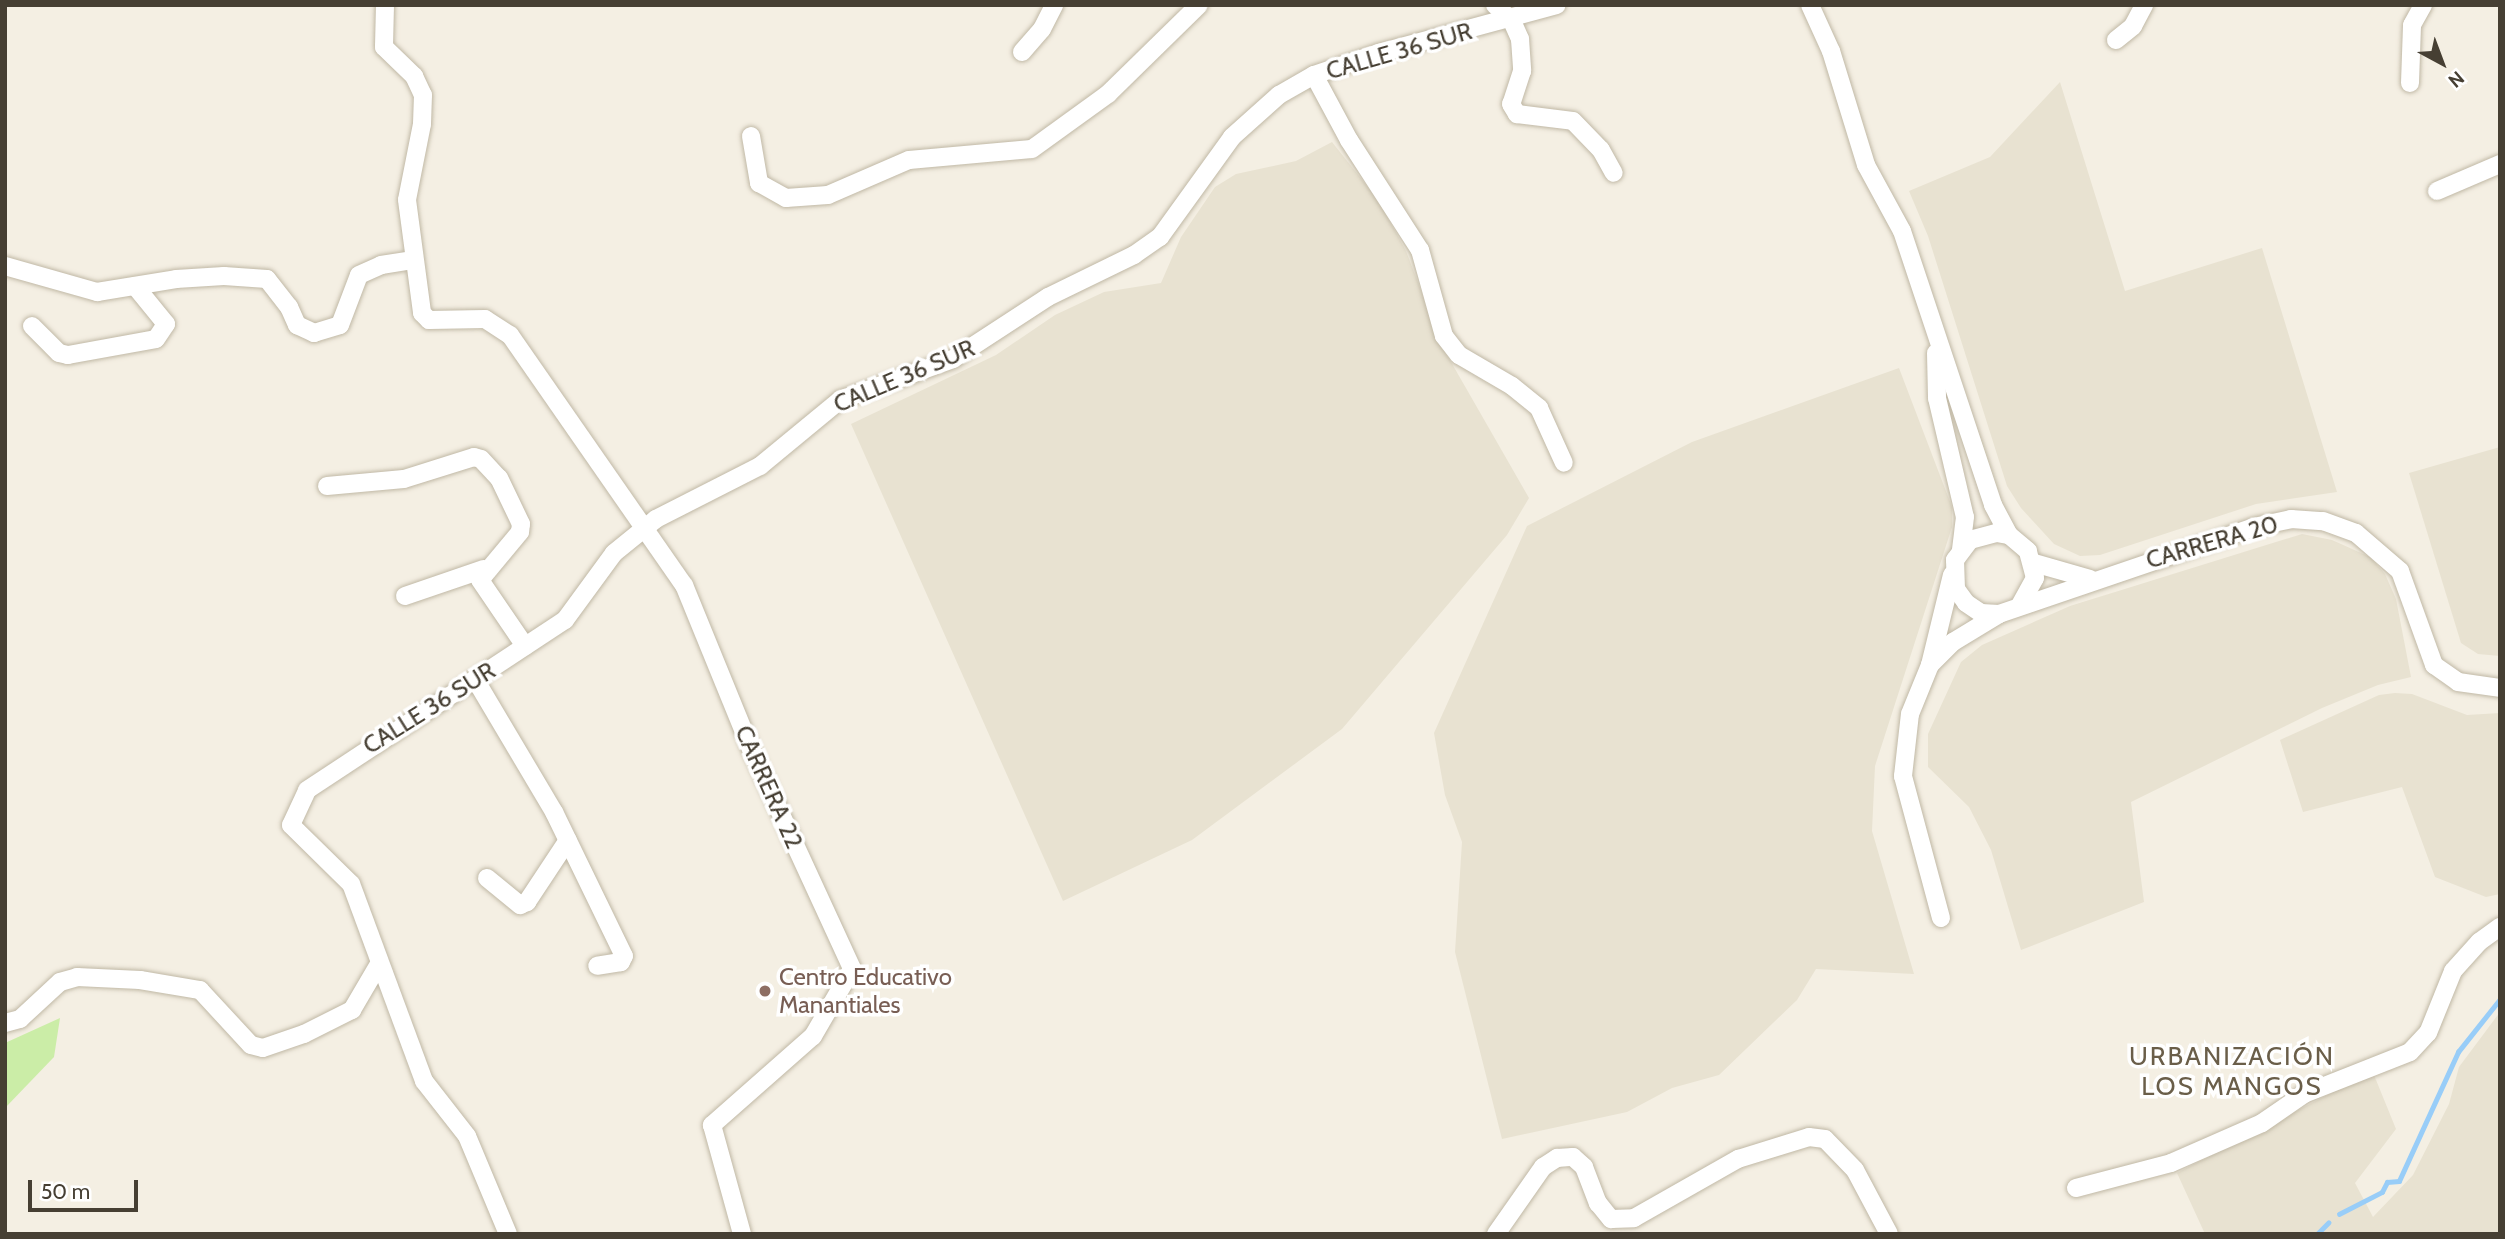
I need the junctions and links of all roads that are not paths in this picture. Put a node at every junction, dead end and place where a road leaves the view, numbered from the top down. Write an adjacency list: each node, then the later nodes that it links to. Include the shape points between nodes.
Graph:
1 (385, 5): 18 (street, via 384,47 414,76 423,94 407,200)
2 (1054, 5): 11 (street, via 1042,29)
3 (1199, 5): 14 (street, via 1108,94 1032,149 909,160 828,195 786,198 759,183)
4 (1495, 5): 9 (street)
5 (1557, 5): 9 (street, CALLE 36 SUR)
6 (1810, 5): 22 (street, via 1831,51 1866,165 1902,231)
7 (2144, 5): 10 (street, via 2133,26)
8 (2423, 5): 13 (street, via 2412,25)
9 (1512, 21): 12 (street, CALLE 36 SUR, via 1379,53); 16 (street, via 1523,54 1511,104 1517,114 1573,121 1601,150)
10 (2116, 40)
11 (1022, 51)
12 (1314, 75): 23 (street, via 1349,141 1420,250 1444,336 1459,355 1539,408); 25 (street, CALLE 36 SUR, via 1257,113 1220,153 1177,218 1134,255 1048,297 953,359 839,400 760,466)
13 (2410, 83)
14 (751, 136)
15 (2500, 164): 17 (street)
16 (1614, 173)
17 (2437, 191)
18 (414, 260): 20 (street, via 380,265 359,275 340,325 314,333 297,325 267,279 224,276); 25 (street, CARRERA 22, via 422,313 429,320 485,318 510,335)
19 (5, 266): 20 (street, via 78,290)
20 (135, 286): 21 (street, via 166,324 156,339 68,355 59,353)
21 (32, 326)
22 (1935, 339): 26 (street, via 1993,505); 27 (street, via 1937,398 1965,517)
23 (1564, 463)
24 (327, 486): 29 (street, via 404,479 474,457 481,459 499,478 521,524 520,532)
25 (644, 527): 35 (street, CALLE 36 SUR, via 614,553 565,620); 48 (street, CARRERA 22, via 684,585 745,736 852,969 813,1036 712,1125)
26 (2009, 535): 27 (street, via 1982,534); 28 (street, via 2028,551)
27 (1961, 550): 30 (street)
28 (2034, 563): 31 (street); 33 (street, via 2035,578)
29 (484, 569): 32 (street); 35 (street, via 482,586)
30 (1953, 572): 34 (street, via 1956,589 1966,603 1981,612); 36 (street)
31 (2090, 579): 33 (street, CARRERA 20); 38 (street, CARRERA 20, via 2254,527 2291,519 2323,521 2356,533 2400,571 2423,645 2445,676)
32 (405, 596)
33 (2020, 605): 34 (street)
34 (1998, 614): 36 (street, via 1953,642)
35 (525, 646): 37 (street, CALLE 36 SUR)
36 (1930, 665): 41 (street, via 1910,714 1903,776)
37 (475, 678): 39 (street); 43 (street, CALLE 36 SUR, via 326,773 307,790 291,825 351,884)
38 (2500, 688)
39 (568, 840): 40 (street, via 527,902 520,905); 44 (street, via 624,956 621,962)
40 (487, 878)
41 (1941, 918)
42 (2500, 927): 46 (street, via 2453,971 2428,1033 2410,1052 2304,1094 2262,1123 2171,1163)
43 (379, 964): 45 (street, via 352,1010 263,1048 251,1045 200,990 140,980 77,977 60,982 20,1019); 47 (street, via 424,1081 467,1136)
44 (597, 966)
45 (5, 1023)
46 (2076, 1188)
47 (508, 1234)
48 (742, 1234)
49 (1496, 1234): 50 (street, via 1543,1167 1556,1158 1573,1157 1584,1167 1598,1203 1611,1219 1634,1218 1738,1159 1809,1137 1825,1139 1855,1170)
50 (1889, 1234)

